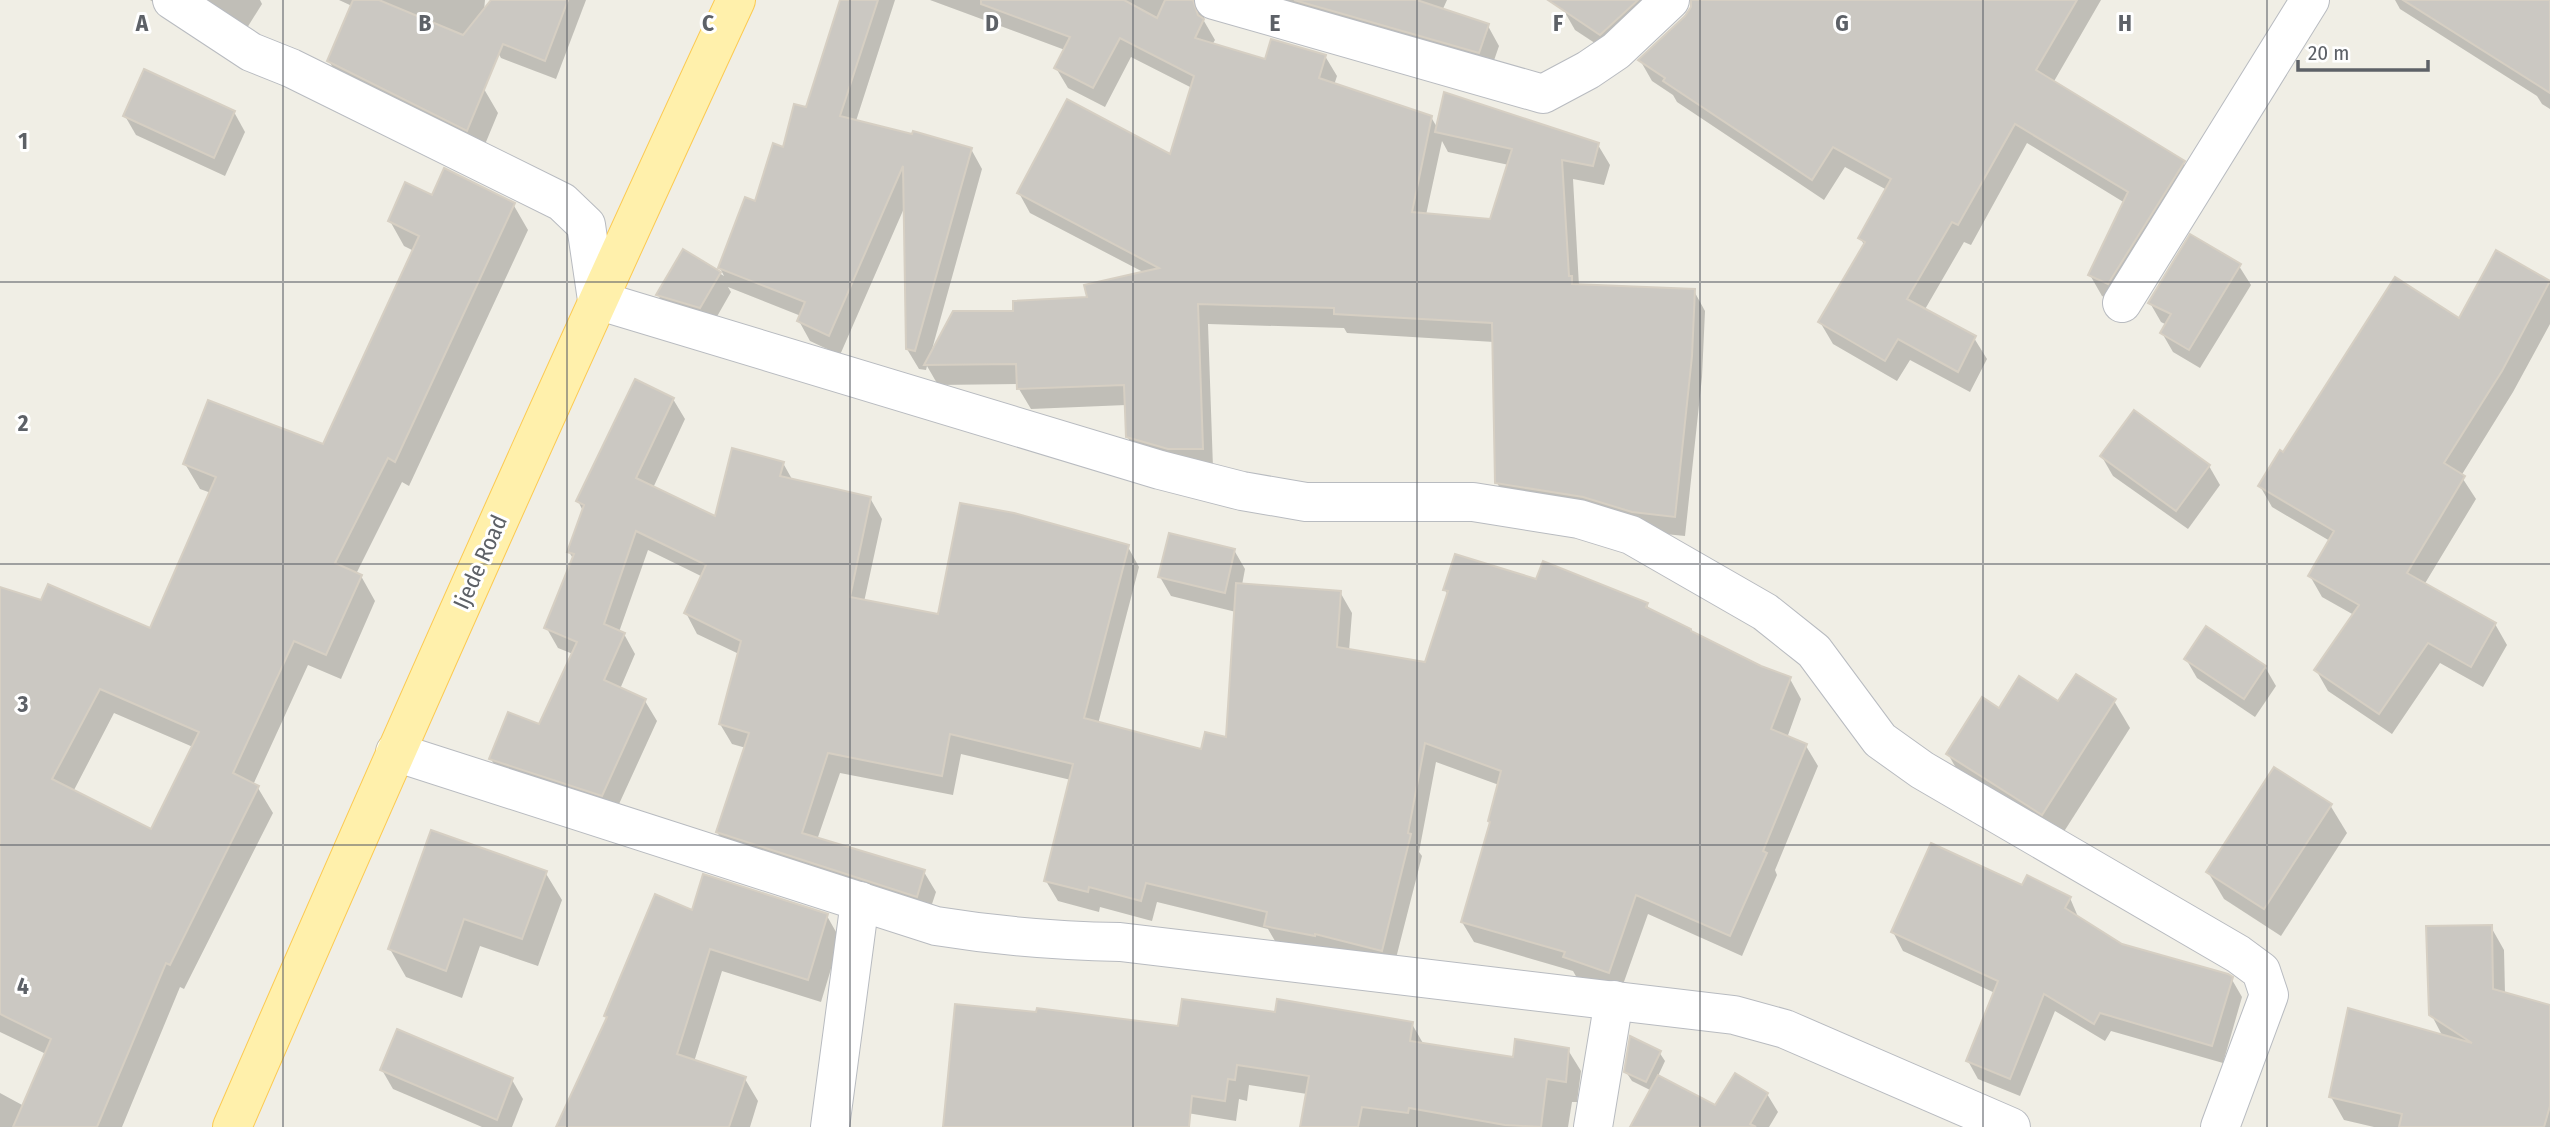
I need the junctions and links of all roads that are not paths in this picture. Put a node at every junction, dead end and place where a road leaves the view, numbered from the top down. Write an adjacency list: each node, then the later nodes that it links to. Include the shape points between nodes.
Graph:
1 (172, 0): 6 (street, via 251,52 562,202 586,225)
2 (736, 0): 6 (main road, Ijede Road)
3 (1214, 0): 4 (street, via 1543,94 1616,51)
4 (1670, 0)
5 (2310, 0): 7 (street)
6 (597, 300): 8 (main road, Ijede Road); 15 (street, via 1242,491 1306,502 1474,502 1580,519 1632,536 1765,612 1814,651 1880,740 1922,770 2261,971 2269,995)
7 (2122, 303)
8 (395, 752): 9 (street); 11 (main road, Ijede Road)
9 (860, 901): 10 (street, via 936,926 1002,937 1120,942); 12 (street)
10 (1614, 1000): 13 (street); 14 (street, via 1734,1015 1785,1029)
11 (232, 1127)
12 (830, 1127)
13 (1593, 1127)
14 (2011, 1127)
15 (2220, 1127)

